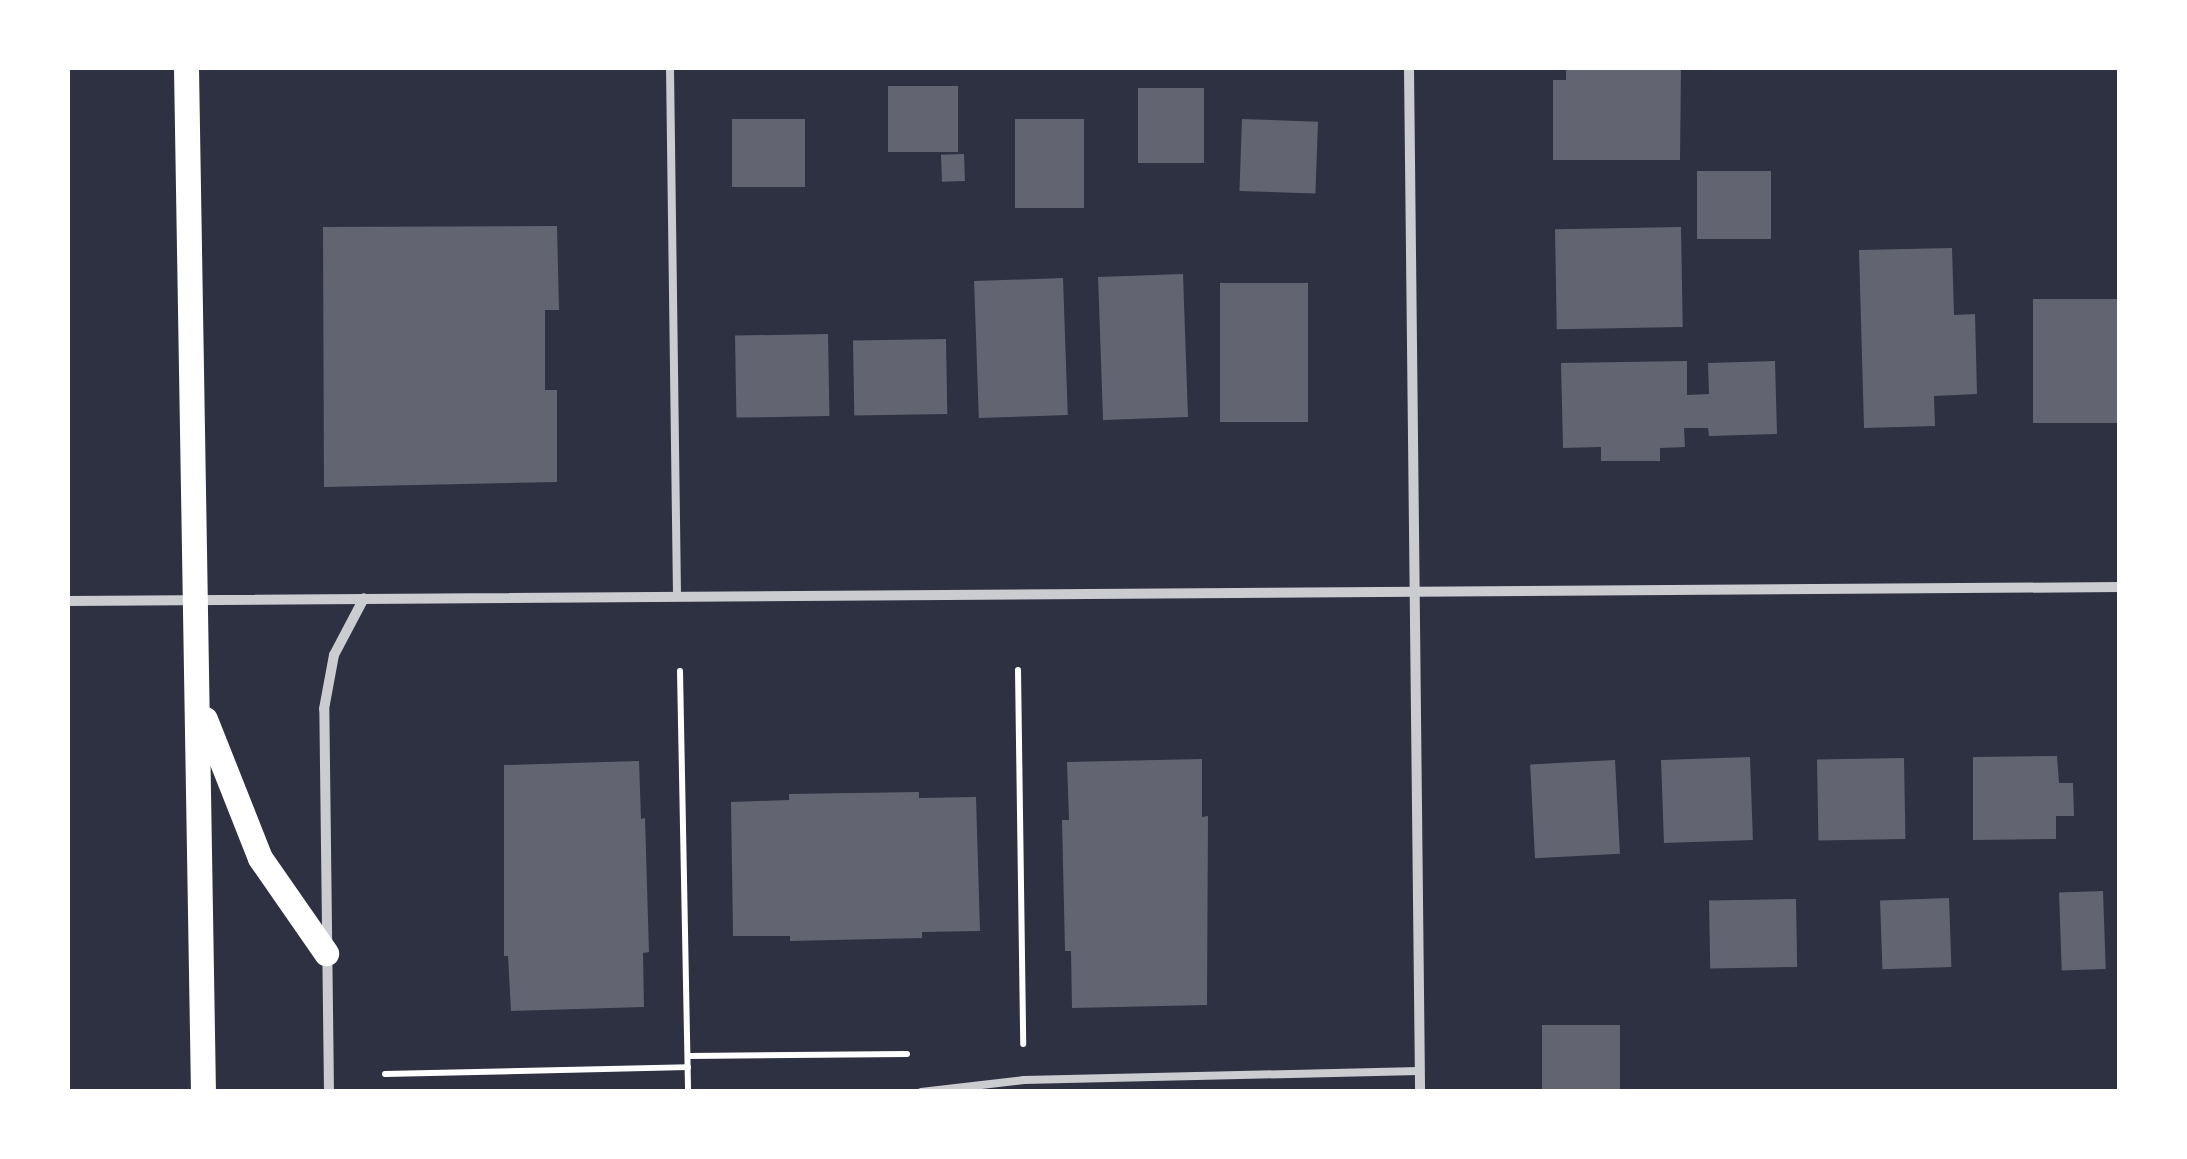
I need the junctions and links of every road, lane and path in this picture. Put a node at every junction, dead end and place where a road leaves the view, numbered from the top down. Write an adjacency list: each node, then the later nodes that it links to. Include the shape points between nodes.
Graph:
1 (186, 68): 8 (main road)
2 (670, 68): 6 (lane)
3 (1409, 68): 5 (street)
4 (2120, 587): 5 (street)
5 (1416, 590): 6 (street); 17 (street)
6 (676, 594): 7 (street)
7 (364, 598): 8 (street); 13 (street, via 334,655 324,710)
8 (196, 599): 9 (street); 12 (main road)
9 (68, 601)
10 (1018, 670): 19 (path)
11 (680, 671): 15 (path)
12 (197, 697): 13 (main road, via 260,858); 20 (main road)
13 (326, 953): 21 (street)
14 (924, 1054): 15 (path)
15 (688, 1056): 16 (path)
16 (688, 1067): 18 (path); 22 (path)
17 (1419, 1071): 19 (lane); 24 (street)
18 (385, 1074)
19 (1024, 1080): 23 (lane)
20 (204, 1092)
21 (329, 1092)
22 (688, 1092)
23 (921, 1092)
24 (1420, 1092)

